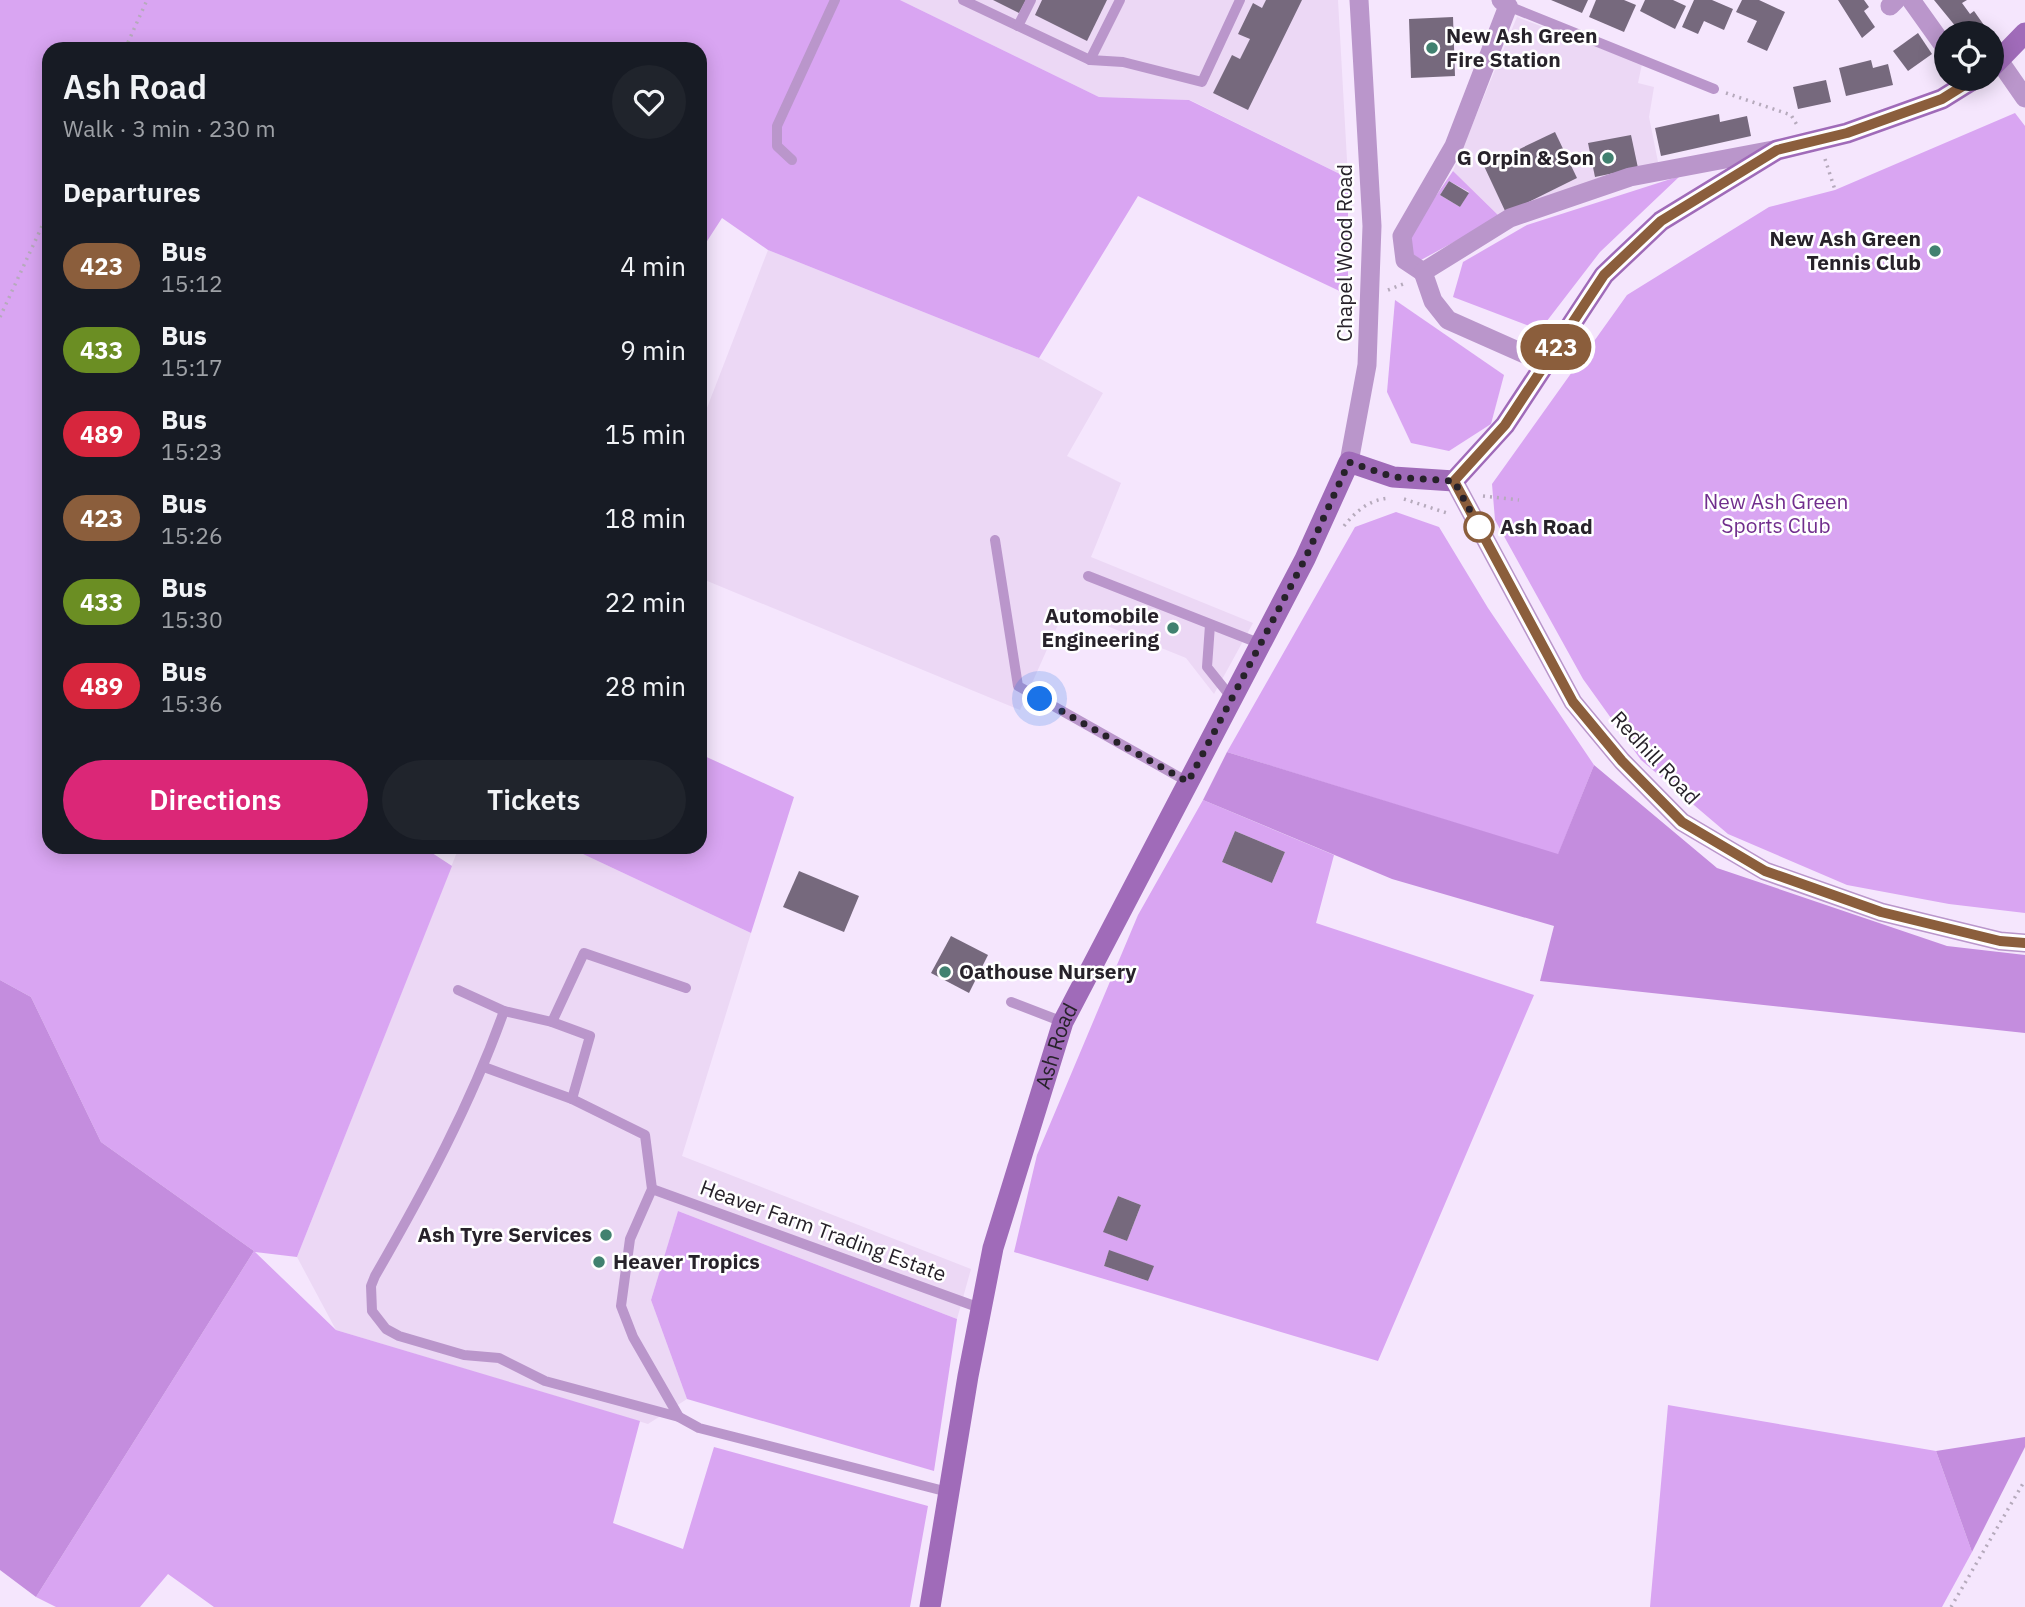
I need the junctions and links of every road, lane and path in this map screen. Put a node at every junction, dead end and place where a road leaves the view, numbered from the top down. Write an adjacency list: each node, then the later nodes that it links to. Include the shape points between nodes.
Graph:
1 (148, 0): 13 (path)
2 (835, 0): 22 (lane, via 777,126 777,146)
3 (962, 0): 10 (lane)
4 (1031, 0): 10 (lane)
5 (1120, 0): 15 (lane)
6 (1240, 0): 15 (lane, via 1202,82 1123,62)
7 (1359, 0): 26 (street, Chapel Wood Road, via 1372,226)
8 (1911, 0): 11 (street)
9 (1504, 3): 17 (lane); 25 (street, via 1454,146 1402,236 1405,260)
10 (1018, 26): 15 (lane)
11 (1934, 32)
12 (2025, 33): 14 (street)
13 (128, 42)
14 (2004, 56)
15 (1090, 60)
16 (2004, 74): 19 (street)
17 (1714, 89): 20 (path, via 1791,115)
18 (1954, 91): 20 (street)
19 (2025, 98)
20 (1814, 141): 21 (street); 23 (path)
21 (1777, 150): 25 (street, via 1630,177 1522,214); 28 (street, via 1661,221 1604,275)
22 (792, 160)
23 (1835, 190)
24 (42, 226): 27 (path)
25 (1419, 269): 26 (path, via 1405,285); 28 (street, via 1433,301 1448,320)
26 (1369, 294): 29 (street, Chapel Wood Road, via 1367,365)
27 (0, 317)
28 (1545, 363): 30 (street)
29 (1349, 462): 30 (street, via 1393,477); 37 (street, Ash Road)
30 (1457, 487): 31 (path); 40 (street, Redhill Road, via 1573,702 1682,822 1765,871 1881,912)
31 (1519, 500)
32 (1455, 520): 33 (path, via 1449,513 1427,506 1398,498 1380,499 1356,511)
33 (1339, 531)
34 (996, 540): 39 (lane, via 1018,686)
35 (1088, 576): 36 (lane)
36 (1210, 625): 37 (lane); 38 (lane, via 1208,667)
37 (1261, 644): 38 (street, Ash Road)
38 (1231, 697): 39 (street, Ash Road)
39 (1188, 782): 46 (street, Ash Road)
40 (2025, 943)
41 (686, 988): 45 (lane, via 584,953)
42 (458, 990): 44 (lane)
43 (1011, 1002): 46 (lane)
44 (504, 1011): 45 (lane); 47 (lane)
45 (552, 1022): 48 (lane, via 590,1036)
46 (1063, 1022): 50 (street, Ash Road, via 993,1248)
47 (484, 1067): 48 (lane); 51 (lane, via 457,1128 375,1276 371,1300 377,1320 399,1336 464,1355 499,1358 559,1386)
48 (572, 1099): 49 (lane, via 645,1135)
49 (652, 1189): 50 (lane, Heaver Farm Trading Estate); 51 (lane, via 630,1238 621,1306 633,1337)
50 (980, 1308): 53 (street, Ash Road)
51 (679, 1417): 53 (lane, via 699,1428)
52 (2025, 1479): 55 (path)
53 (948, 1492): 54 (street, Ash Road)
54 (930, 1607)
55 (1951, 1607)

